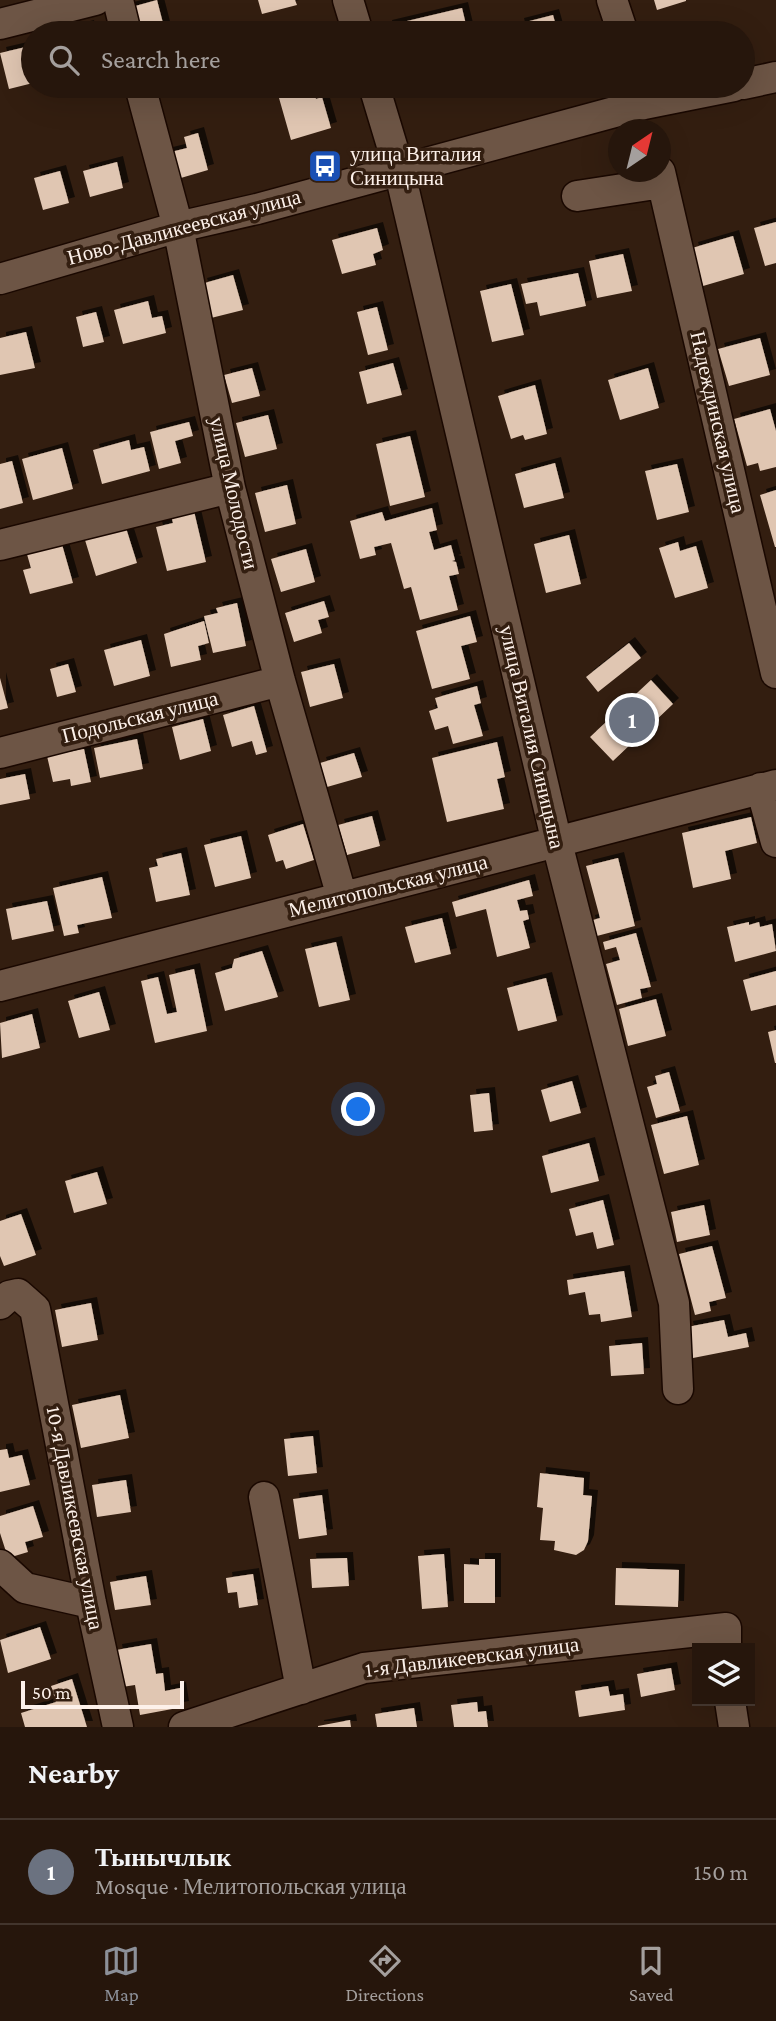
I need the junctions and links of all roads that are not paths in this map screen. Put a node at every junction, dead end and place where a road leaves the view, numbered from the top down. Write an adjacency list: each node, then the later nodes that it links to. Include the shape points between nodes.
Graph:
1 (95, 0): 8 (street)
2 (118, 0): 5 (street)
3 (348, 0): 6 (street)
4 (612, 0): 7 (street)
5 (124, 21)
6 (354, 21)
7 (618, 21)
8 (0, 24)
9 (776, 77): 10 (street)
10 (755, 81)
11 (143, 98): 19 (street, улица Молодости)
12 (377, 98): 15 (street, улица Виталия Синицына)
13 (680, 98): 14 (street, Ново-Давликеевская улица)
14 (644, 106): 15 (street, Ново-Давликеевская улица)
15 (398, 169): 19 (street, Ново-Давликеевская улица); 28 (street, улица Виталия Синицына)
16 (639, 182): 18 (street)
17 (662, 182): 23 (street, Надеждинская улица)
18 (577, 196)
19 (178, 226): 20 (street, Ново-Давликеевская улица); 21 (street, улица Молодости)
20 (0, 279)
21 (230, 488): 22 (street); 24 (street, улица Молодости)
22 (0, 545)
23 (776, 673)
24 (279, 681): 25 (street, Подольская улица); 29 (street, улица Молодости)
25 (0, 753)
26 (768, 786): 27 (street); 28 (street, Мелитопольская улица)
27 (776, 842)
28 (557, 843): 29 (street, Мелитопольская улица); 32 (street, улица Виталия Синицына, via 674,1303)
29 (342, 897): 30 (street, Мелитопольская улица)
30 (0, 986)
31 (0, 1304): 35 (street, 10-я Давликеевская улица, via 18,1294 35,1308)
32 (678, 1389)
33 (264, 1497): 37 (street)
34 (0, 1565): 35 (street, via 25,1588)
35 (91, 1603): 39 (street, 10-я Давликеевская улица)
36 (726, 1638): 37 (street, 1-я Давликеевская улица, via 364,1668)
37 (301, 1689): 40 (street, 1-я Давликеевская улица)
38 (731, 1706): 41 (street)
39 (118, 1727)
40 (184, 1727)
41 (734, 1727)

